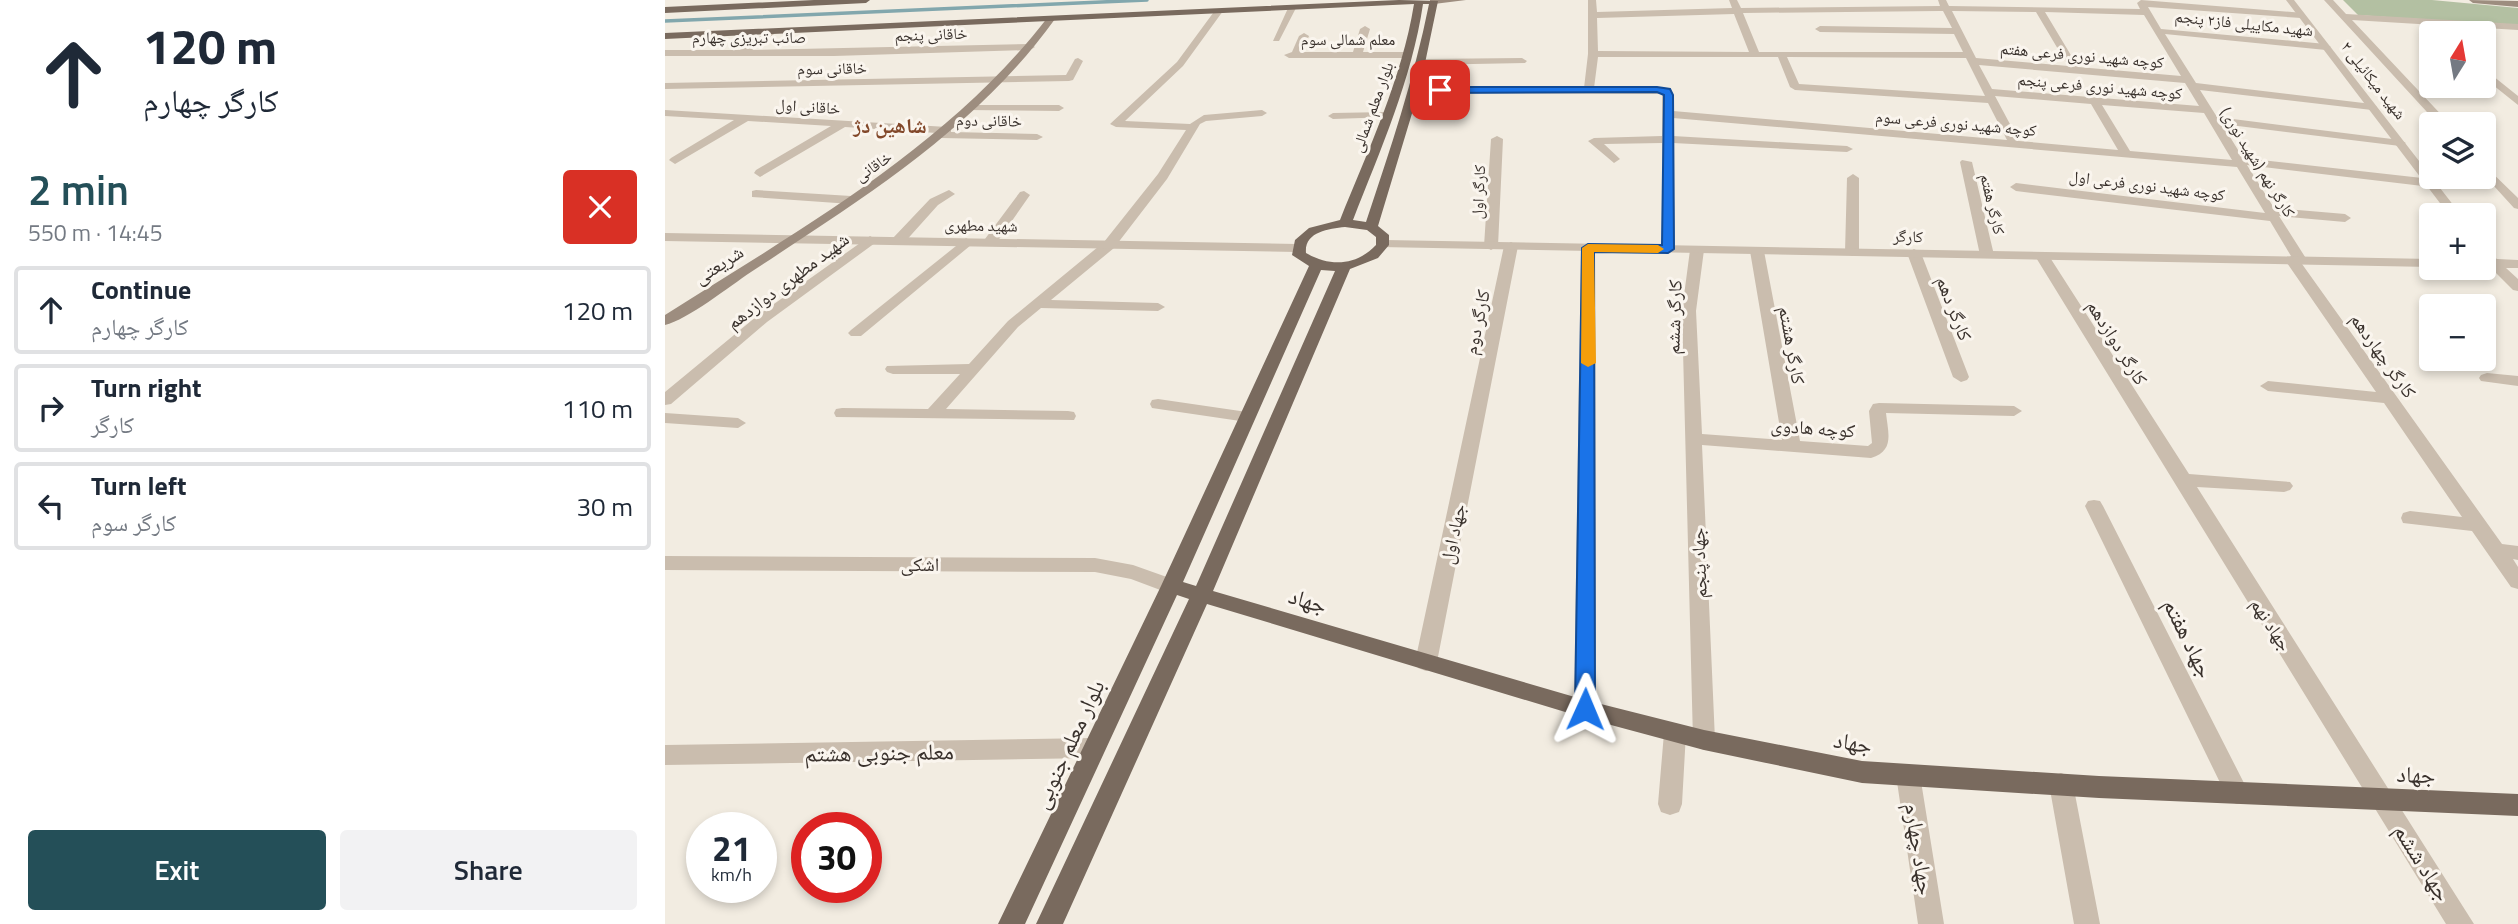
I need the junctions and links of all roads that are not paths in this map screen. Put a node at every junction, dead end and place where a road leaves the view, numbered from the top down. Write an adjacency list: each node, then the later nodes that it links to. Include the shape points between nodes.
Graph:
1 (756, 0): 15 (main road)
2 (866, 0): 15 (main road)
3 (1462, 0): 9 (main road)
4 (1593, 0): 21 (street)
5 (1733, 0): 18 (street)
6 (2290, 0): 22 (street, شهید میکائیلی ۲)
7 (2329, 0): 23 (street)
8 (2473, 0): 13 (main road)
9 (1427, 1): 11 (main road); 20 (main road, بلوار معلم شمالی); 38 (main road, بلوار معلم شمالی)
10 (1944, 3): 12 (street); 17 (street); 29 (street)
11 (1381, 4): 16 (main road); 20 (main road)
12 (1805, 4): 18 (street); 35 (street)
13 (2518, 4)
14 (2142, 5): 17 (street); 22 (street); 30 (street, کارگر نهم (شهید نوری))
15 (665, 7)
16 (1292, 8): 19 (main road); 34 (street)
17 (2038, 8): 51 (street)
18 (1738, 10): 21 (street); 44 (street)
19 (1219, 11): 24 (main road); 73 (street, via 1180,64 1116,124)
20 (1419, 14): 39 (main road, بلوار معلم شمالی)
21 (1593, 15): 43 (street)
22 (2301, 15): 37 (street, شهید میکائیلی ۲)
23 (2344, 17): 25 (street); 64 (street)
24 (1051, 19): 31 (main road); 36 (main road, خاقانی)
25 (2419, 22)
26 (2496, 26): 27 (street)
27 (2518, 27)
28 (1365, 29): 46 (street)
29 (1958, 31): 35 (street); 47 (street)
30 (2158, 31): 37 (street, شهید مکاییلی فاز۲ پنجم); 53 (street, کارگر نهم (شهید نوری))
31 (771, 32): 32 (main road); 41 (street)
32 (665, 36)
33 (1304, 36): 46 (street, معلم شمالی سوم, via 1293,55)
34 (1276, 39)
35 (1828, 42): 45 (street); 47 (street, کوچه شهید نوری فرعی هفتم)
36 (1030, 47): 42 (street, خاقانی پنجم); 52 (main road, خاقانی)
37 (2326, 47): 61 (street, شهید میکائیلی ۲)
38 (1426, 48): 39 (main road); 50 (main road, بلوار معلم شمالی)
39 (1408, 51): 46 (street, معلم شمالی سوم); 67 (main road, بلوار معلم شمالی)
40 (665, 53): 41 (street, صائب تبریزی چهارم)
41 (742, 53): 42 (street, صائب تبریزی چهارم)
42 (834, 53)
43 (1593, 54): 44 (street); 56 (street)
44 (1755, 54): 45 (street)
45 (1781, 54): 58 (street, کوچه شهید نوری فرعی پنجم, via 1795,87)
46 (1357, 55)
47 (1972, 58): 51 (street, کوچه شهید نوری فرعی هفتم); 58 (street)
48 (1079, 61): 52 (street, خاقانی سوم, via 1069,78)
49 (1522, 61): 50 (street)
50 (1422, 62): 57 (main road, بلوار معلم شمالی)
51 (2075, 70): 53 (street, کوچه شهید نوری فرعی هفتم)
52 (1001, 80): 55 (street, خاقانی سوم); 62 (main road, خاقانی)
53 (2190, 83): 61 (street, کوچه شهید نوری فرعی هفتم); 69 (street, کارگر نهم (شهید نوری))
54 (2496, 83): 60 (street)
55 (665, 86)
56 (1589, 89): 57 (street); 68 (street, via 1667,91)
57 (1415, 90): 100 (main road, بلوار معلم شمالی)
58 (1991, 96): 59 (street, کوچه شهید نوری فرعی پنجم); 79 (street)
59 (2095, 101): 69 (street, کوچه شهید نوری فرعی پنجم); 81 (street)
60 (2518, 102)
61 (2372, 107): 78 (street, شهید میکائیلی ۲)
62 (971, 108): 63 (street); 74 (main road, خاقانی)
63 (1059, 108)
64 (2433, 112)
65 (665, 113): 71 (street, خاقانی اول)
66 (1262, 113): 73 (street, via 1203,118)
67 (1387, 114): 70 (street); 99 (main road, بلوار معلم شمالی)
68 (1668, 114): 77 (street); 79 (street, کوچه شهید نوری فرعی سوم)
69 (2210, 115): 78 (street, کوچه شهید نوری فرعی پنجم); 85 (street, کارگر نهم (شهید نوری))
70 (1333, 117)
71 (749, 118): 72 (street, خاقانی اول); 83 (street)
72 (843, 124): 74 (street, خاقانی اول); 87 (street)
73 (1192, 127): 107 (street, via 1163,176)
74 (944, 133): 75 (street, خاقانی دوم); 95 (main road, خاقانی)
75 (1037, 137)
76 (1497, 139): 109 (street, کارگر اول)
77 (1668, 139): 80 (street); 82 (street, via 1594,141); 113 (street)
78 (2400, 143): 86 (street, شهید میکائیلی ۲)
79 (2015, 145): 81 (street, کوچه شهید نوری فرعی سوم)
80 (1847, 149)
81 (2126, 154): 85 (street, کوچه شهید نوری فرعی سوم)
82 (1613, 159)
83 (675, 160)
84 (1966, 162): 118 (street, کارگر هفتم)
85 (2240, 163): 90 (street, کوچه شهید نوری فرعی سوم); 97 (street, کارگر نهم (شهید نوری))
86 (2419, 168)
87 (761, 173)
88 (1853, 178): 116 (street)
89 (2496, 181): 96 (street)
90 (2419, 182)
91 (2016, 187): 97 (street, کوچه شهید نوری فرعی اول)
92 (756, 194): 95 (street)
93 (949, 194): 104 (street, via 934,202)
94 (1024, 195): 106 (street)
95 (851, 200): 102 (main road, خاقانی)
96 (2518, 205)
97 (2272, 215): 98 (street, کوچه شهید نوری فرعی اول); 120 (street, کارگر نهم (شهید نوری))
98 (2344, 218)
99 (1345, 223): 100 (main road); 111 (main road, via 1318,228)
100 (1371, 226): 108 (main road, via 1380,231)
101 (665, 237): 102 (street, شهید مطهری)
102 (792, 239): 103 (street, شهید مطهری); 130 (main road, شریعتی)
103 (870, 240): 104 (street, شهید مطهری); 140 (street, شهید مطهری دوازدهم)
104 (898, 241): 105 (street, شهید مطهری)
105 (966, 242): 106 (street, شهید مطهری); 131 (street)
106 (990, 242): 107 (street, شهید مطهری)
107 (1109, 244): 111 (street, شهید مطهری); 128 (street)
108 (1385, 244): 109 (street, کارگر); 125 (main road, via 1371,258)
109 (1491, 246): 110 (street, کارگر)
110 (1511, 246): 112 (street, کارگر); 142 (street, کارگر دوم)
111 (1297, 248): 124 (main road, via 1299,255)
112 (1588, 248): 113 (street, کارگر); 165 (street)
113 (1668, 249): 114 (street, کارگر)
114 (1697, 250): 115 (street, کارگر); 137 (street, کارگر ششم, via 1689,311)
115 (1757, 251): 116 (street, کارگر); 151 (street, کارگر هشتم)
116 (1852, 252): 117 (street, کارگر)
117 (1914, 253): 118 (street, کارگر); 134 (street, کارگر دهم)
118 (1987, 255): 119 (street, کارگر)
119 (2042, 256): 120 (street, کارگر); 152 (street, کارگر دوازدهم)
120 (2296, 260): 122 (street, کارگر); 139 (street, کارگر چهاردهم)
121 (2496, 261): 123 (street)
122 (2419, 262)
123 (2518, 264)
124 (1316, 265): 125 (main road); 147 (main road, بلوار معلم جنوبی)
125 (1345, 266): 163 (main road)
126 (2496, 268): 127 (street)
127 (2518, 287)
128 (1037, 304): 129 (street); 133 (street)
129 (1158, 307)
130 (665, 321)
131 (856, 333)
132 (893, 369): 133 (street)
133 (973, 369): 145 (street)
134 (1961, 377)
135 (2487, 378): 136 (street)
136 (2518, 381)
137 (1691, 385): 150 (street, جهاد پنجم)
138 (2268, 386): 139 (street)
139 (2388, 398): 157 (street, کارگر چهاردهم)
140 (665, 400)
141 (1158, 404): 147 (street)
142 (1478, 406): 164 (street, جهاد اول)
143 (2014, 411): 151 (street, کوچه هادوی, via 1885,407 1877,411 1881,443 1871,452)
144 (842, 413): 145 (street)
145 (933, 414): 146 (street)
146 (1068, 415)
147 (1247, 417): 162 (main road, بلوار معلم جنوبی)
148 (665, 418): 149 (street)
149 (738, 422)
150 (1693, 439): 151 (street, کوچه هادوی); 167 (street, جهاد پنجم)
151 (1792, 446)
152 (2160, 448): 153 (street, جهاد نهم)
153 (2181, 480): 154 (street); 173 (street, جهاد نهم)
154 (2284, 486)
155 (2094, 506): 172 (street, جهاد هفتم)
156 (2410, 518): 157 (street)
157 (2478, 526): 158 (street, کارگر چهاردهم)
158 (2494, 550): 159 (street); 161 (street, کارگر چهاردهم)
159 (2518, 553)
160 (665, 563): 162 (street, اشکی, via 1095,565)
161 (2518, 582)
162 (1171, 586): 163 (main road); 168 (main road, بلوار معلم جنوبی)
163 (1201, 596): 164 (main road, جهاد); 177 (main road)
164 (1426, 662): 165 (main road, جهاد)
165 (1585, 709): 166 (main road, جهاد)
166 (1675, 733): 167 (main road, جهاد); 174 (street)
167 (1704, 740): 170 (main road, جهاد, via 1862,772)
168 (1093, 748): 169 (street, معلم جنوبی هشتم); 176 (main road, بلوار معلم جنوبی)
169 (665, 755)
170 (1908, 775): 171 (main road, جهاد); 178 (street, جهاد چهارم)
171 (2061, 784): 172 (main road, جهاد); 179 (street)
172 (2237, 793): 173 (main road, جهاد)
173 (2384, 799): 175 (main road, جهاد); 180 (street, جهاد ششم)
174 (1670, 804)
175 (2518, 805)
176 (1011, 924)
177 (1049, 924)
178 (1931, 924)
179 (2087, 924)
180 (2461, 924)

